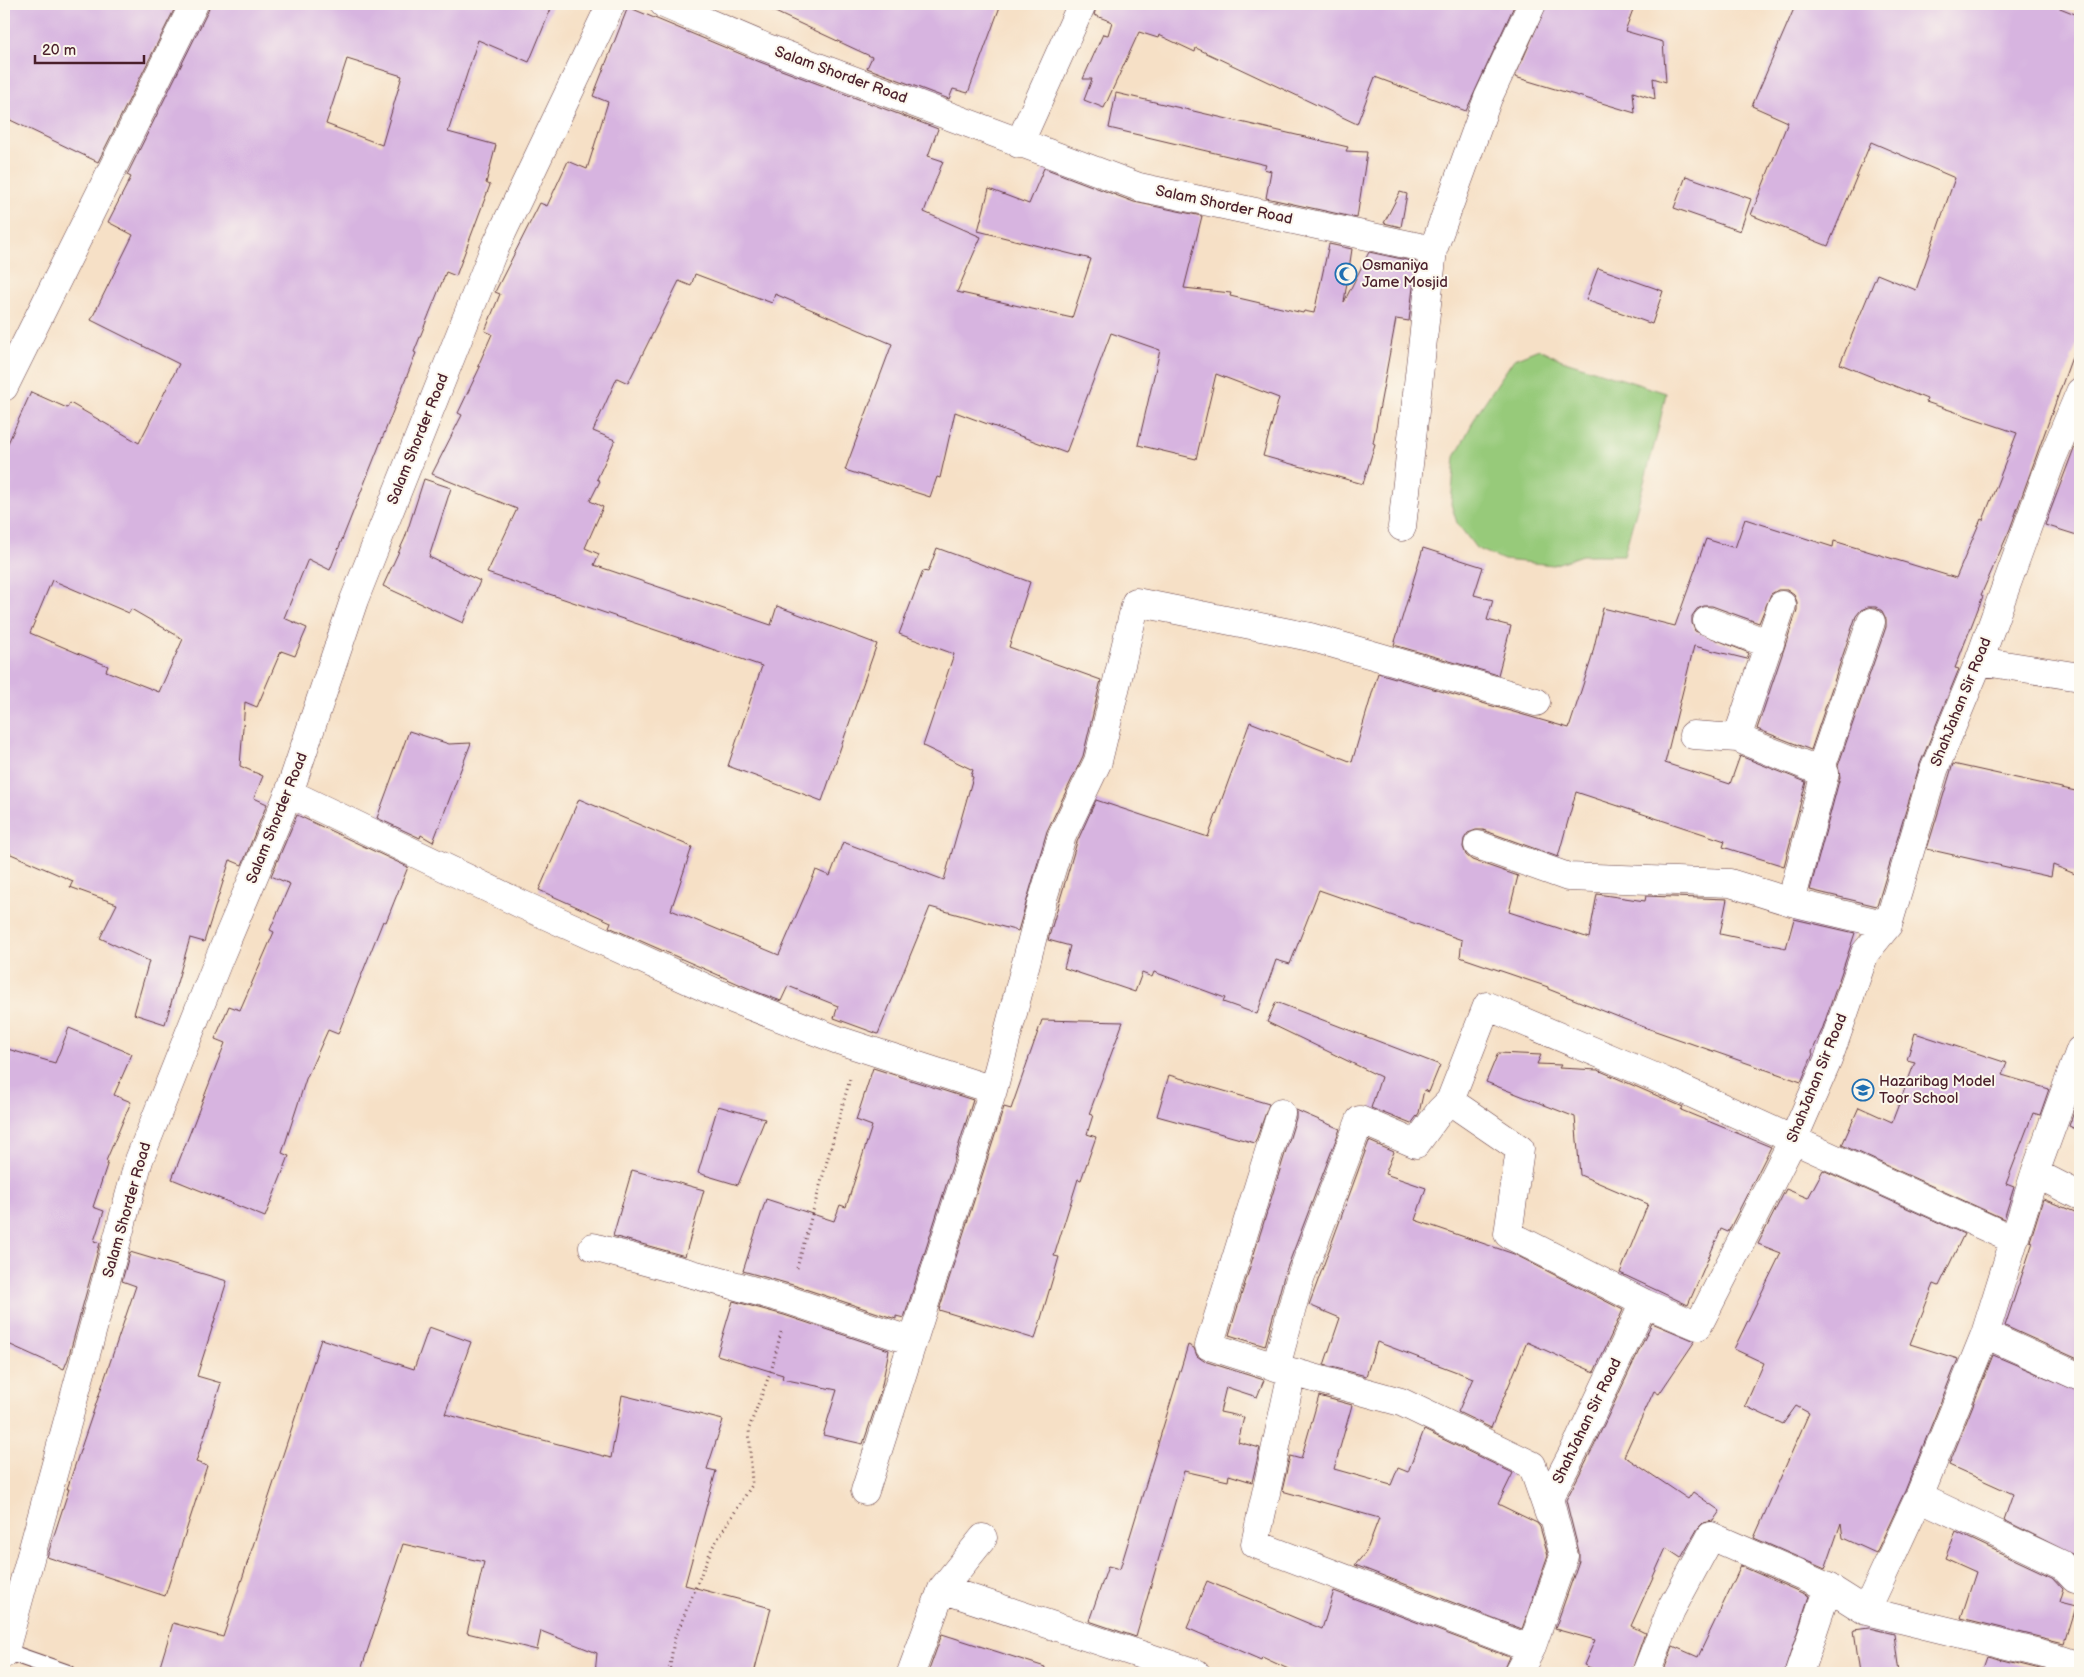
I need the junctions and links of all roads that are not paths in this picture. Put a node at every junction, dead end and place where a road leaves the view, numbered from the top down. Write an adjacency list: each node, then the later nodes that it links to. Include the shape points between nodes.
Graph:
1 (194, 4): 8 (street)
2 (611, 4): 21 (street, Salam Shorder Road, via 492,254 354,600)
3 (664, 4): 6 (street, Salam Shorder Road, via 765,47)
4 (1082, 4): 6 (street)
5 (1532, 4): 7 (street, via 1488,98)
6 (1019, 144): 7 (street, Salam Shorder Road, via 1139,187)
7 (1433, 250): 10 (street)
8 (4, 387)
9 (2080, 392): 15 (street, ShahJahan Sir Road)
10 (1402, 527)
11 (1782, 605): 14 (street)
12 (1707, 621): 14 (street)
13 (1871, 622): 20 (street)
14 (1770, 644): 19 (street)
15 (1978, 661): 16 (street); 24 (street, ShahJahan Sir Road, via 1934,770)
16 (2080, 676)
17 (1536, 702): 26 (street, via 1310,637 1136,602 1098,761 1062,836)
18 (1693, 735): 19 (street)
19 (1737, 738): 20 (street)
20 (1820, 772): 23 (street, via 1825,773)
21 (290, 794): 26 (street, via 717,993 858,1047); 48 (street, Salam Shorder Road, via 139,1160)
22 (1478, 845): 23 (street, via 1568,877 1730,883)
23 (1791, 902): 24 (street)
24 (1888, 925): 29 (street, ShahJahan Sir Road, via 1865,953 1828,1060)
25 (2080, 1050): 30 (street)
26 (993, 1090): 36 (street)
27 (1450, 1101): 29 (street, via 1488,1006); 34 (street, via 1520,1149 1508,1234); 37 (street, via 1416,1144 1360,1120 1300,1282)
28 (1281, 1113): 37 (street, via 1209,1346)
29 (1793, 1140): 32 (street); 34 (street, ShahJahan Sir Road, via 1698,1326)
30 (2035, 1173): 31 (street); 32 (street)
31 (2080, 1196)
32 (2014, 1240): 35 (street)
33 (593, 1247): 36 (street, via 788,1300)
34 (1644, 1303): 42 (street, ShahJahan Sir Road, via 1549,1498)
35 (1985, 1334): 38 (street); 40 (street)
36 (912, 1341): 39 (street)
37 (1284, 1370): 42 (street, via 1401,1402 1532,1465); 47 (street, via 1254,1544)
38 (2080, 1378)
39 (866, 1491)
40 (1919, 1497): 43 (street, via 2061,1564); 46 (street)
41 (983, 1538): 45 (street)
42 (1564, 1556): 47 (street)
43 (2080, 1580)
44 (1828, 1587): 46 (street); 54 (street, via 1711,1536 1671,1610); 55 (street)
45 (942, 1589): 51 (street); 52 (street)
46 (1866, 1611): 49 (street)
47 (1531, 1650): 53 (street)
48 (4, 1653): 50 (lane)
49 (2080, 1665)
50 (68, 1673)
51 (911, 1673)
52 (1196, 1673)
53 (1518, 1673)
54 (1646, 1673)
55 (1799, 1673)

